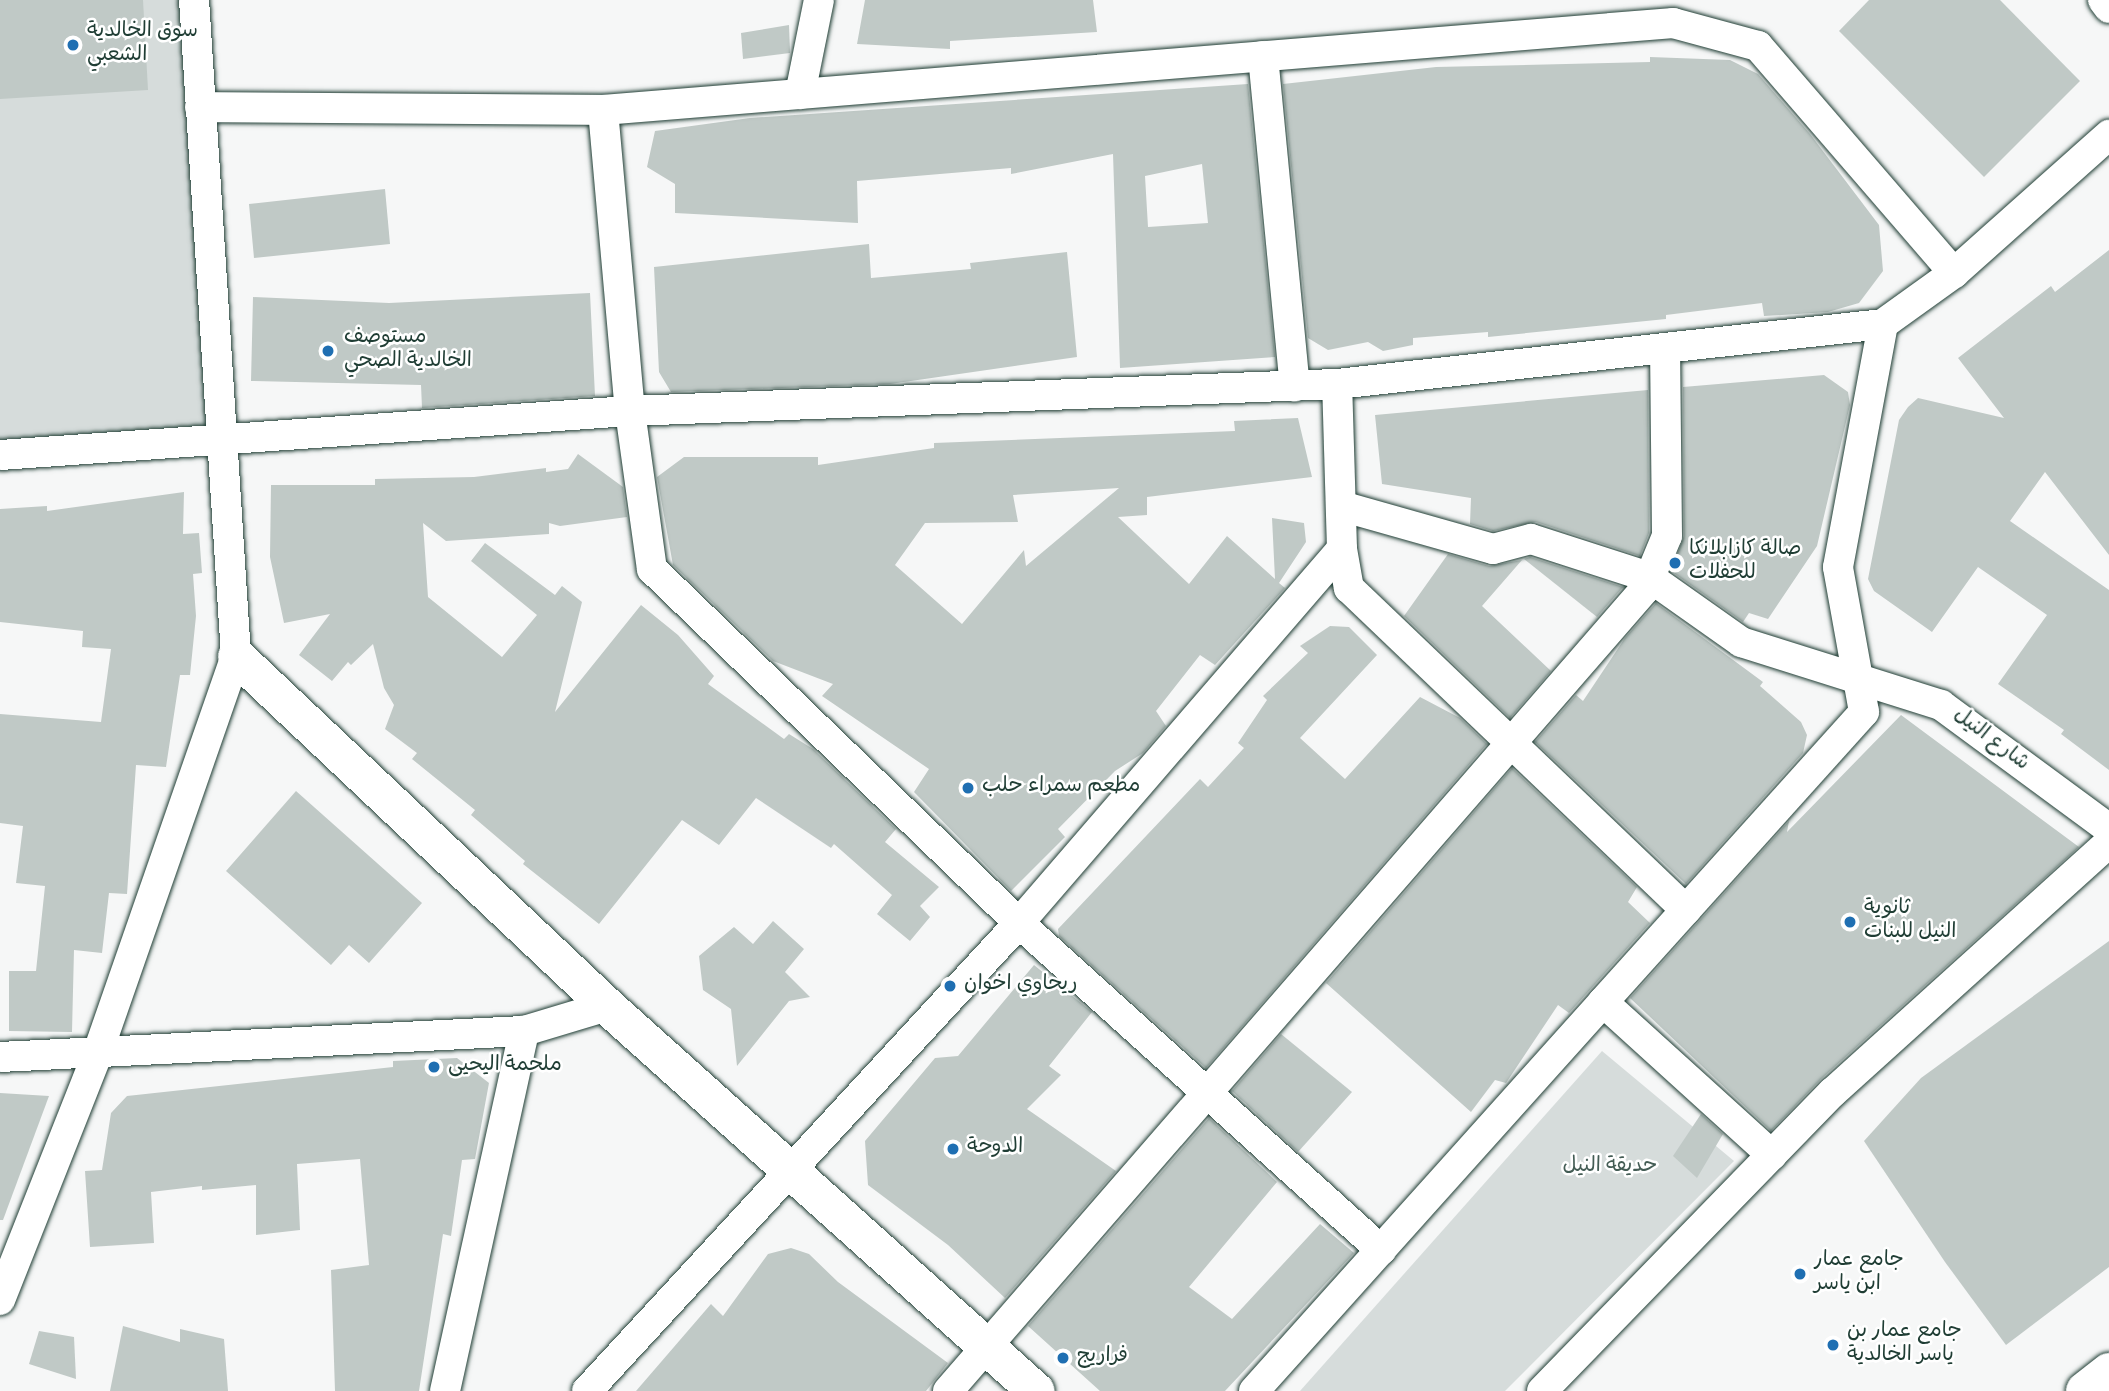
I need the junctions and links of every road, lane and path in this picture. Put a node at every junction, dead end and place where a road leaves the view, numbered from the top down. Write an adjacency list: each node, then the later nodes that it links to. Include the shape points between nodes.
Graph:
1 (194, 0): 7 (street)
2 (819, 0): 6 (street)
3 (2103, 0): 4 (street)
4 (2109, 8)
5 (1263, 56): 6 (street); 10 (street, via 1673,23 1758,46); 14 (street)
6 (800, 94): 8 (street)
7 (200, 107): 8 (street); 16 (street)
8 (603, 110): 15 (street)
9 (2109, 135): 10 (street)
10 (1954, 273): 11 (street)
11 (1883, 324): 12 (street); 22 (street, via 1838,567)
12 (1665, 348): 13 (street); 20 (street, via 1667,536)
13 (1337, 384): 14 (street); 18 (street)
14 (1295, 386): 15 (street)
15 (630, 411): 16 (street); 27 (street, via 652,569)
16 (220, 439): 17 (street); 21 (street)
17 (0, 455)
18 (1341, 506): 19 (street); 20 (street, شارع النيل, via 1493,549 1531,539)
19 (1342, 549): 23 (street, via 1349,588); 27 (street)
20 (1649, 577): 22 (street, شارع النيل, via 1741,642); 23 (street, via 1645,589)
21 (236, 656): 29 (street); 31 (street)
22 (1858, 679): 24 (street, شارع النيل, via 1941,705); 26 (street, via 1864,712)
23 (1510, 742): 26 (street); 33 (street)
24 (2109, 829)
25 (2109, 843): 34 (street, via 1833,1091)
26 (1686, 910): 28 (street)
27 (1019, 923): 33 (street); 35 (street)
28 (1604, 1002): 34 (street); 36 (street)
29 (607, 1006): 30 (street); 35 (street)
30 (524, 1031): 31 (street); 40 (street)
31 (97, 1052): 32 (street); 37 (street)
32 (0, 1057)
33 (1208, 1094): 36 (street); 38 (street)
34 (1772, 1155): 45 (street)
35 (795, 1170): 38 (street); 41 (street)
36 (1381, 1250): 44 (street)
37 (0, 1300)
38 (987, 1347): 42 (street); 43 (street)
39 (2109, 1372): 46 (main road)
40 (444, 1391)
41 (587, 1391)
42 (948, 1391)
43 (1036, 1391)
44 (1254, 1391)
45 (1542, 1391)
46 (2085, 1391)

